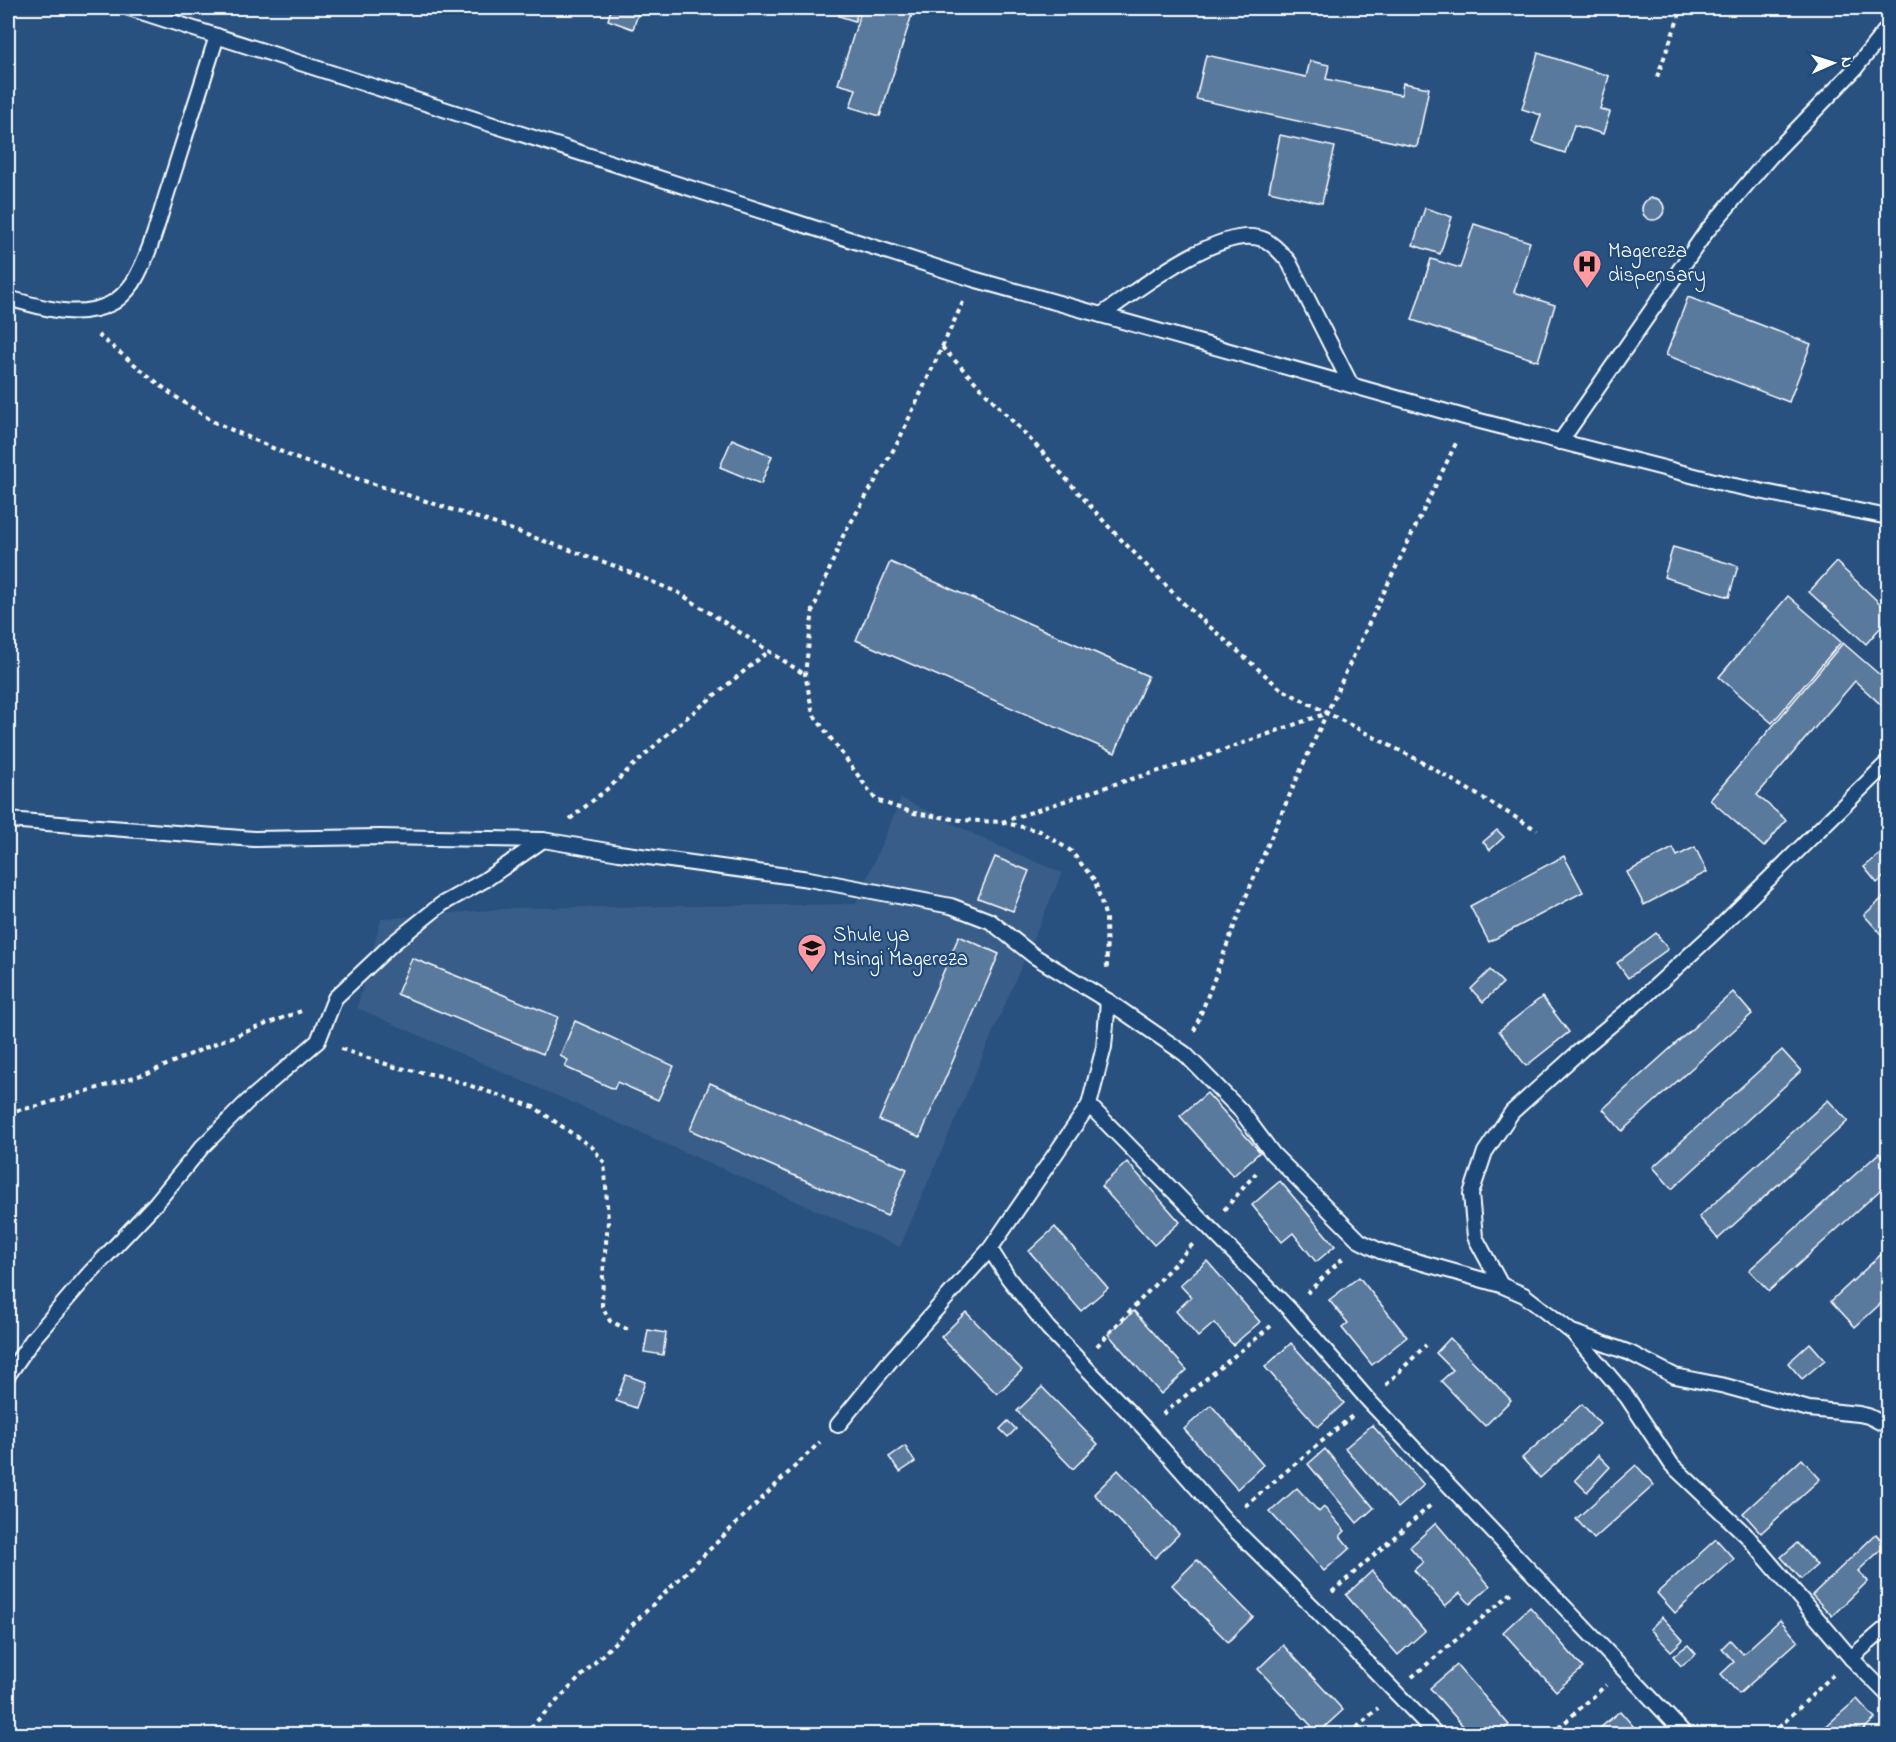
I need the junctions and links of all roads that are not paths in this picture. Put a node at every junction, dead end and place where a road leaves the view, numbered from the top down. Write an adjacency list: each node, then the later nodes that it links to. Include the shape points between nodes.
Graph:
1 (129, 8): 3 (lane)
2 (1888, 27): 7 (lane, via 1854,70 1770,157 1706,232)
3 (217, 36): 4 (lane, via 151,243 121,297 83,312 38,307); 5 (lane, via 973,279)
4 (8, 298)
5 (1101, 315): 6 (lane); 6 (lane, via 1174,265 1208,248 1237,238 1257,238 1275,247 1289,262)
6 (1351, 386): 7 (lane)
7 (1560, 442): 8 (lane, via 1730,485)
8 (1888, 517)
9 (1888, 762): 15 (lane, via 1718,929 1512,1112 1485,1152 1471,1194 1475,1237)
10 (8, 820): 11 (lane, via 254,839)
11 (543, 840): 12 (lane, via 809,879 951,906 990,921 1034,956); 17 (lane, via 442,904 335,998 318,1041 202,1147 33,1339)
12 (1108, 1001): 13 (lane, via 1104,1047); 15 (lane, via 1185,1054 1241,1111 1273,1154 1360,1241 1380,1251)
13 (1089, 1105): 14 (lane); 24 (lane, via 1290,1310 1369,1401)
14 (990, 1249): 18 (lane); 23 (lane, via 1048,1328 1227,1522)
15 (1501, 1285): 16 (lane, via 1524,1296)
16 (1573, 1333): 19 (lane, via 1630,1353 1675,1376 1809,1409 1868,1416); 21 (lane, via 1627,1397 1672,1465 1747,1536)
17 (8, 1375)
18 (838, 1425)
19 (1888, 1426)
20 (1888, 1626): 21 (lane)
21 (1851, 1658): 22 (lane)
22 (1888, 1695)
23 (1436, 1734)
24 (1685, 1734)

